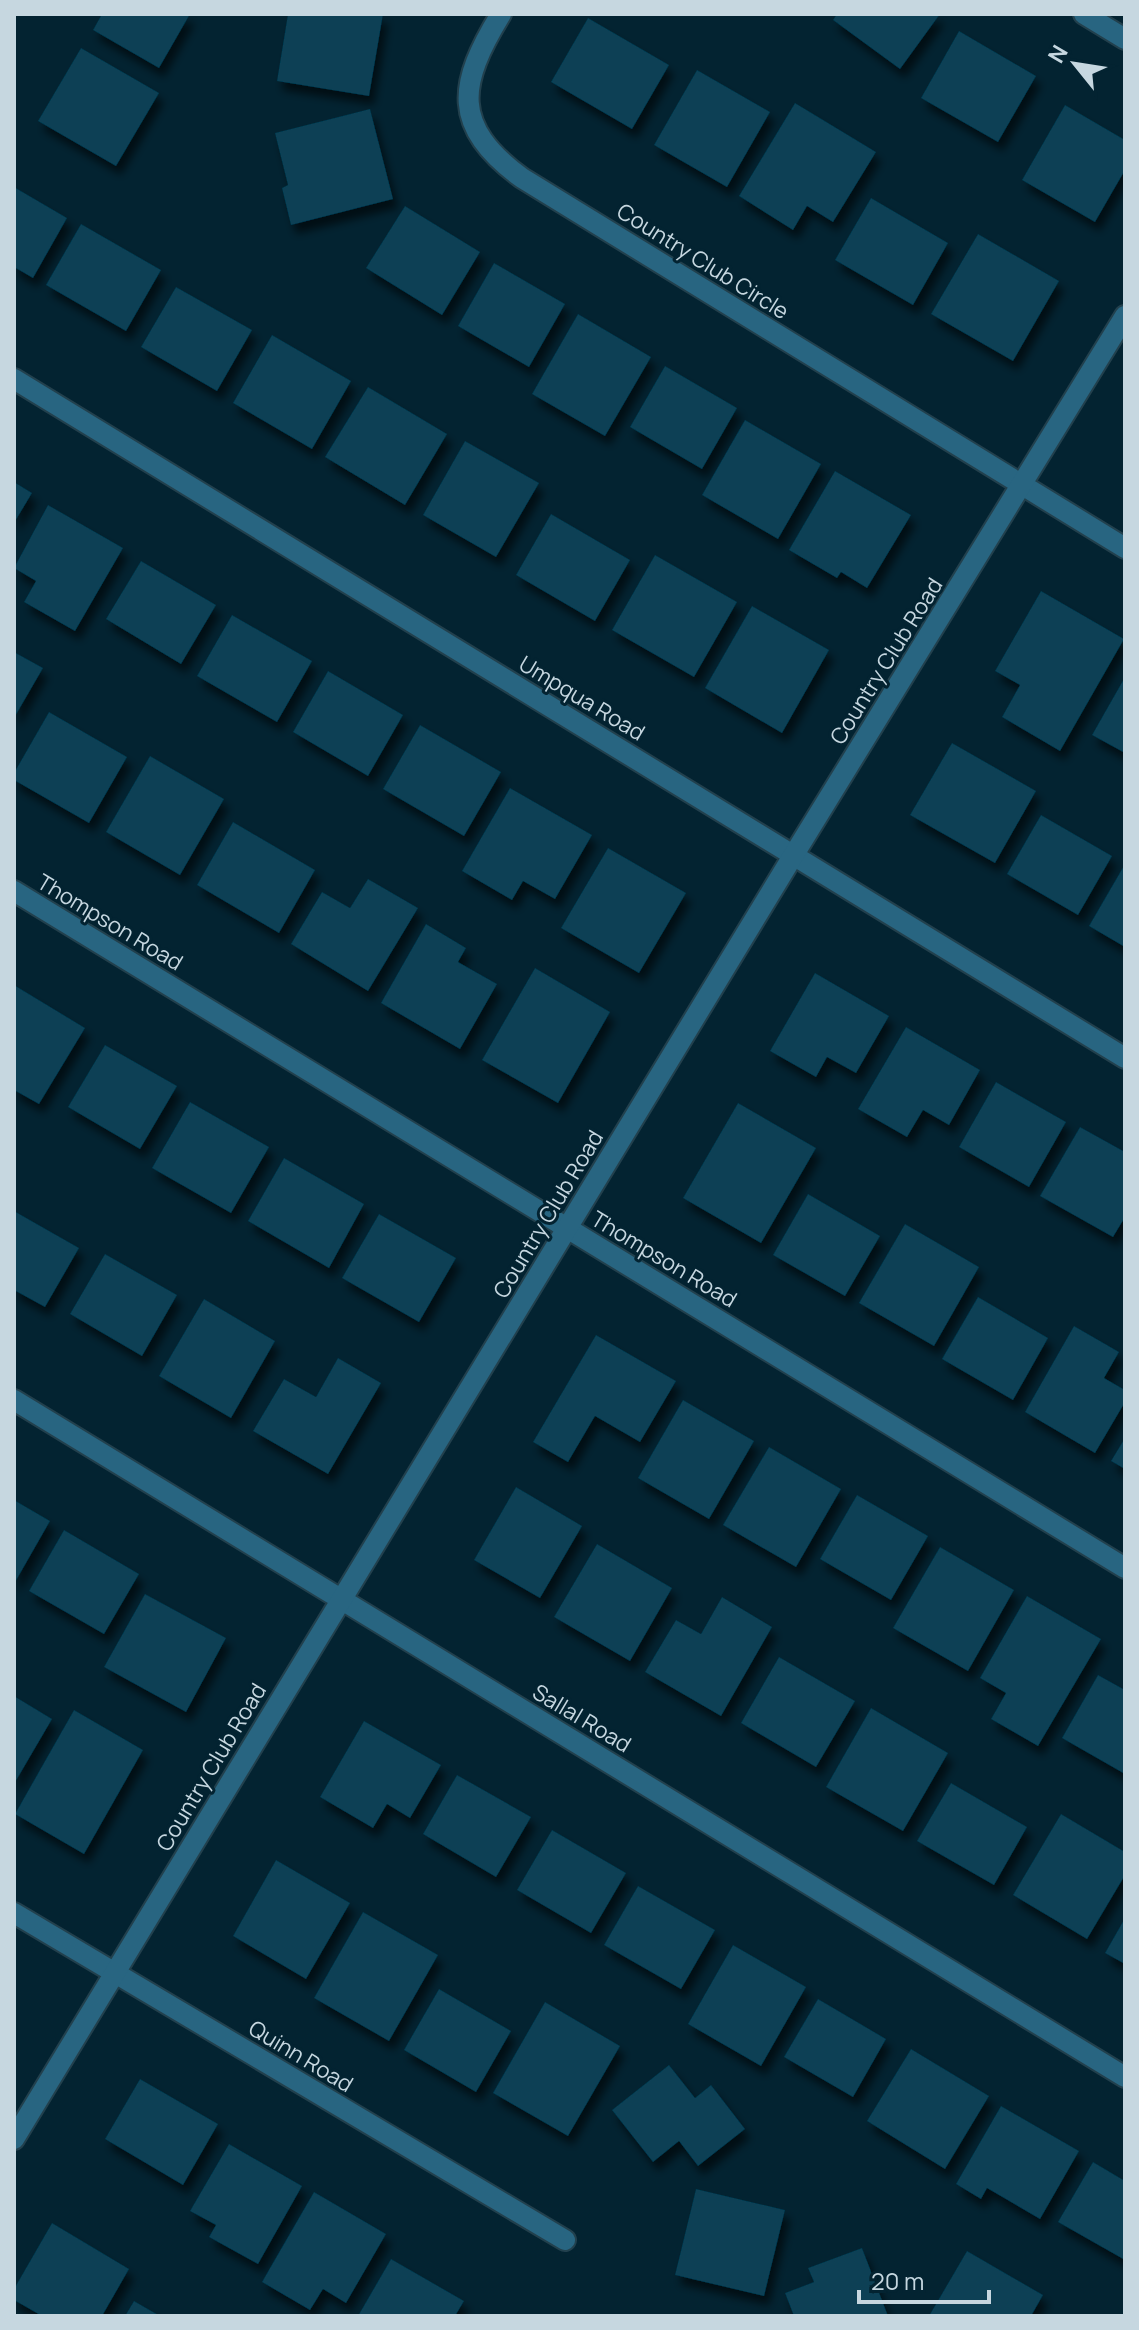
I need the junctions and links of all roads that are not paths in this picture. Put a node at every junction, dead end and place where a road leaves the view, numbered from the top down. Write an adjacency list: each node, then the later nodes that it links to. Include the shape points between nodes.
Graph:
1 (501, 14): 6 (street, Country Club Circle, via 471,70 468,92 472,125 500,162)
2 (1084, 14): 3 (street)
3 (1125, 39)
4 (1125, 316): 6 (street, Country Club Road)
5 (14, 379): 8 (street, Umpqua Road)
6 (1022, 486): 7 (street, Country Club Circle); 8 (street, Country Club Road)
7 (1125, 548)
8 (793, 856): 10 (street, Umpqua Road); 11 (street, Country Club Road)
9 (14, 891): 11 (street, Thompson Road)
10 (1125, 1058)
11 (568, 1229): 13 (street, Thompson Road); 14 (street, Country Club Road)
12 (14, 1400): 14 (street, Sallal Road)
13 (1125, 1568)
14 (341, 1599): 16 (street, Country Club Road); 17 (street, Sallal Road)
15 (14, 1913): 16 (street, Quinn Road)
16 (113, 1973): 18 (street, Country Club Road); 19 (street, Quinn Road)
17 (1125, 2077)
18 (14, 2139)
19 (565, 2240)

